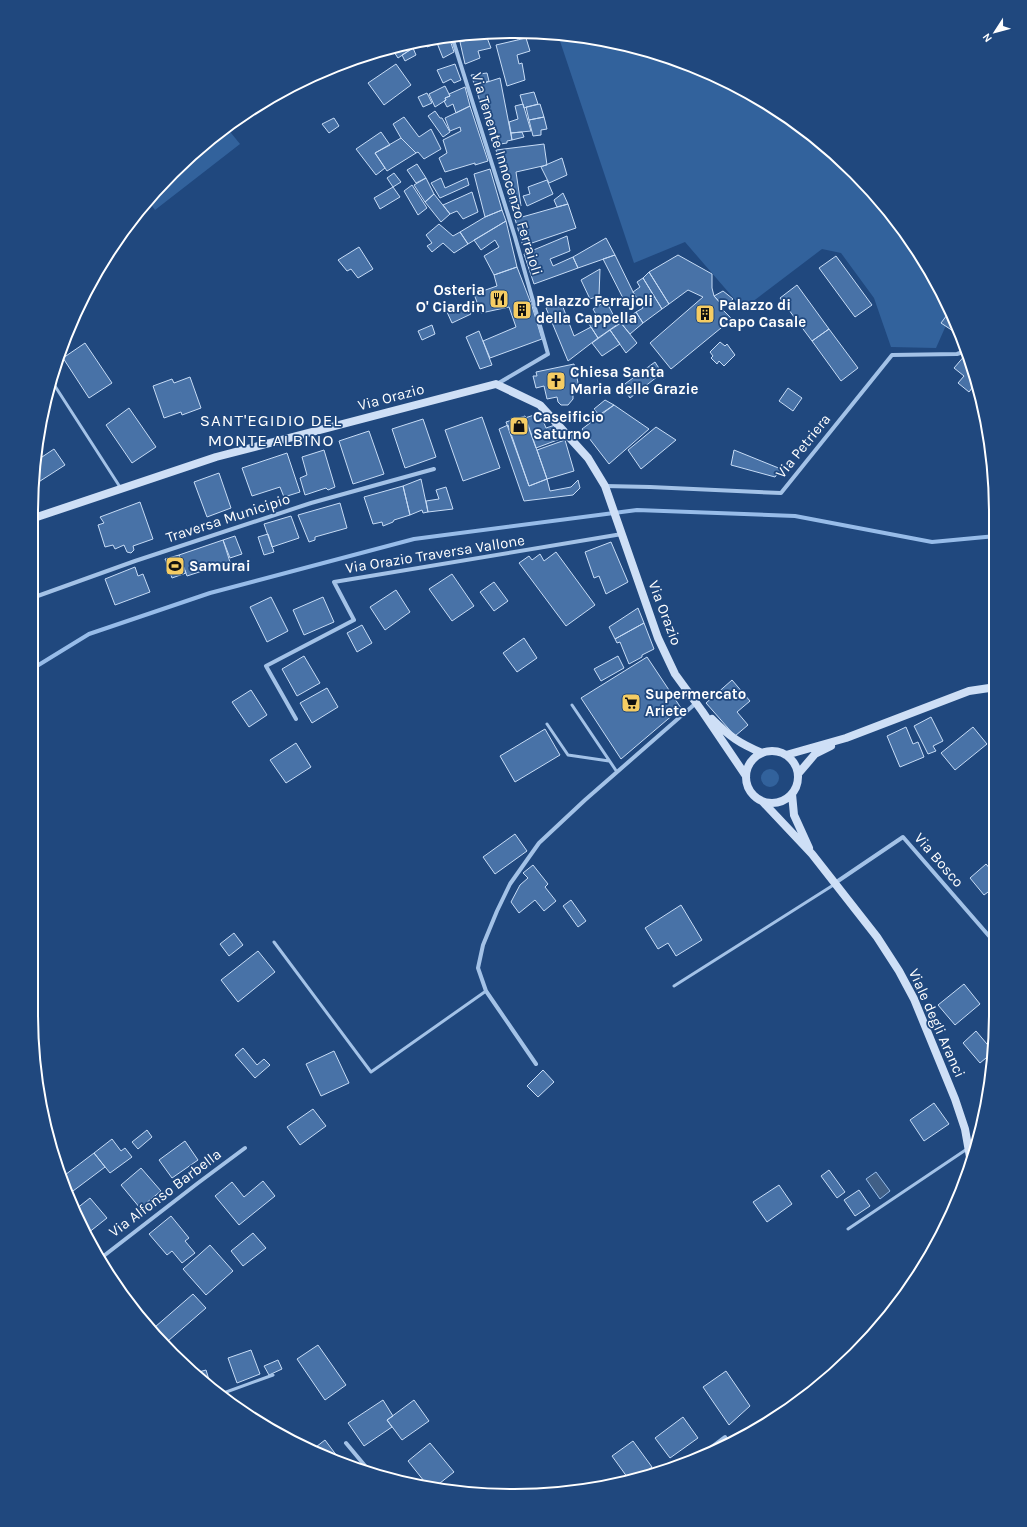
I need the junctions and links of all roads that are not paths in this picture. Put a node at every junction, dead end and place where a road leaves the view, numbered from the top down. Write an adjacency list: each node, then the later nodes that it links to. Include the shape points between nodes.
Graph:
1 (453, 42): 3 (street, Via Tenente Innocenzo Ferraioli, via 515,237 548,354)
2 (961, 353): 6 (street, Via Petriera, via 892,355 780,493)
3 (496, 384): 6 (street, via 540,405 588,458); 7 (street, Via Orazio, via 216,457)
4 (55, 386): 7 (lane)
5 (434, 468): 10 (street, Traversa Municipio, via 311,503)
6 (605, 486): 9 (street, Via Orazio)
7 (121, 489): 8 (street, Via Orazio)
8 (38, 517)
9 (623, 534): 12 (street, Via Orazio, via 658,638 676,674); 15 (street, Via Orazio Traversa Vallone, via 334,582 354,620 266,666)
10 (38, 596)
11 (989, 688): 17 (street, via 969,691)
12 (696, 703): 14 (street, Via Orazio); 21 (street)
13 (572, 705): 20 (lane)
14 (702, 711): 18 (street, via 742,745); 23 (street)
15 (296, 719)
16 (547, 724): 20 (lane, via 568,755)
17 (846, 738): 19 (street); 22 (street, via 815,754)
18 (762, 753): 19 (street, via 770,751); 23 (street, via 750,762)
19 (786, 755): 22 (street, via 796,767)
20 (609, 761): 21 (lane)
21 (617, 772): 31 (street, via 539,844 510,884 483,945 478,968)
22 (798, 774): 24 (street, via 797,785)
23 (746, 776): 25 (street, via 750,792)
24 (792, 794): 25 (street, via 779,803); 26 (street, via 794,815)
25 (763, 802): 26 (street)
26 (812, 854): 27 (street, Viale degli Aranci)
27 (834, 884): 28 (street, Via Bosco, via 903,837); 30 (lane); 34 (street, Viale degli Aranci, via 877,937 914,999 955,1099)
28 (989, 936)
29 (274, 942): 31 (lane, via 371,1072)
30 (674, 986)
31 (486, 991): 32 (street)
32 (536, 1064)
33 (245, 1148): 37 (street, Via Alfonso Barbella)
34 (969, 1151)
35 (969, 1152): 36 (lane)
36 (848, 1229)
37 (105, 1255)
38 (273, 1375): 39 (lane)
39 (226, 1392)
40 (726, 1439): 42 (street, via 725,1437)
41 (346, 1443): 43 (street)
42 (717, 1443)
43 (364, 1465)

